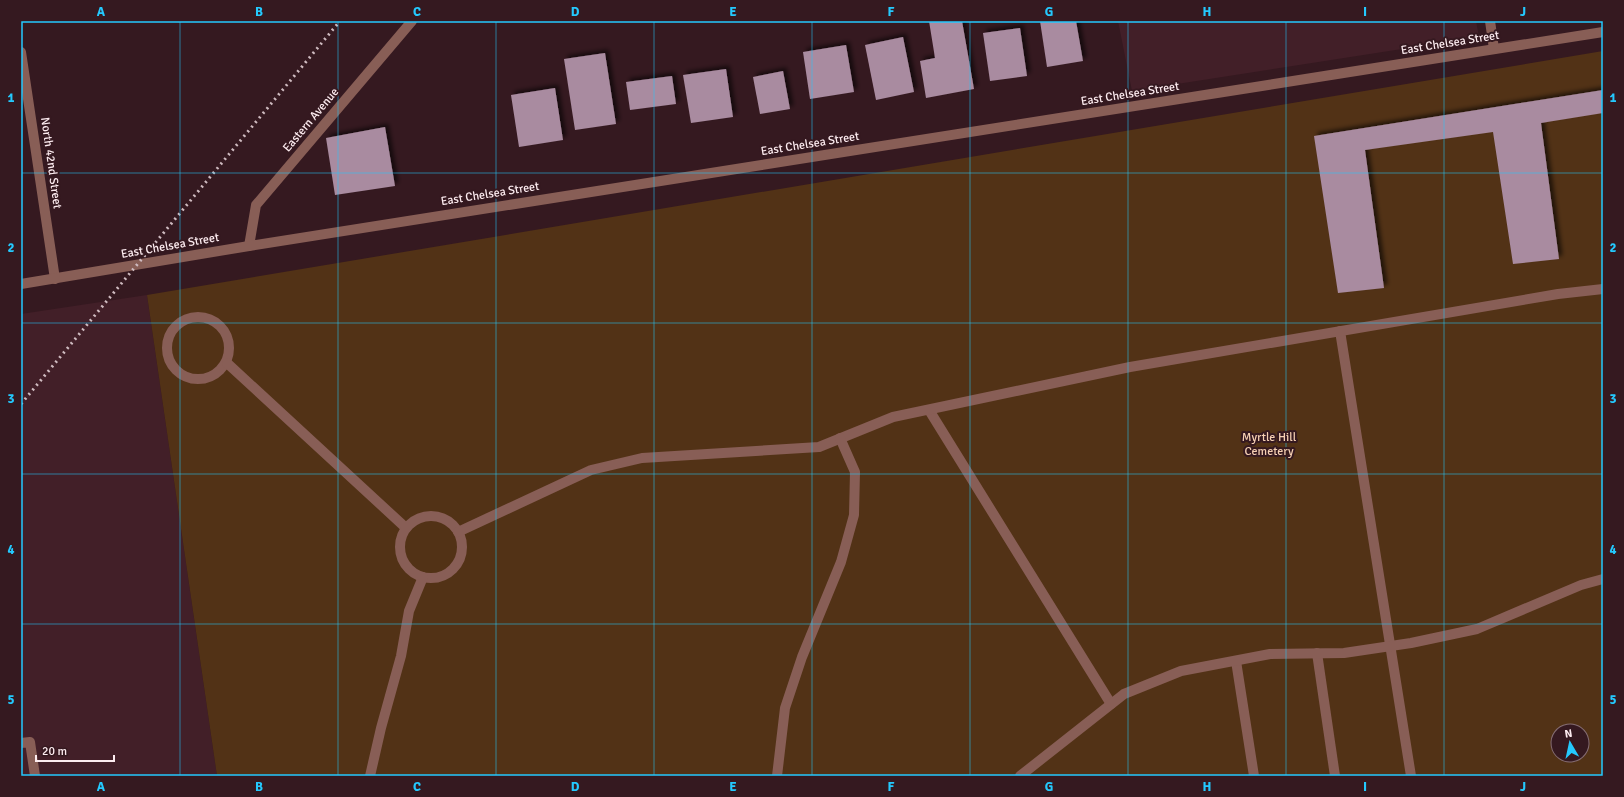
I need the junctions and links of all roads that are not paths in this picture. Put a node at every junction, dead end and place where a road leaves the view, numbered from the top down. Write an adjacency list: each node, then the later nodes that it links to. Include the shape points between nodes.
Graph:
1 (412, 21): 6 (street, Eastern Avenue, via 256,205)
2 (1490, 21): 4 (street)
3 (1603, 32): 4 (street, East Chelsea Street)
4 (1494, 49): 6 (street, East Chelsea Street)
5 (21, 52): 7 (street, North 42nd Street)
6 (249, 246): 7 (street, East Chelsea Street)
7 (55, 279): 8 (street, East Chelsea Street)
8 (21, 284)
9 (1603, 289): 10 (street, via 1558,294)
10 (1340, 331): 12 (street, via 1130,366); 18 (street)
11 (227, 363): 11 (street, via 211,376 191,378 174,368 167,349 169,339 174,330 190,318 201,317 211,320 226,334 229,343); 14 (street)
12 (929, 410): 13 (street, via 893,417); 21 (street)
13 (840, 438): 15 (street, via 819,447 642,458 591,470); 25 (street, via 855,472 854,515 841,562 802,657 786,708)
14 (406, 528): 15 (street, via 418,519 433,516 443,518); 16 (street, via 400,542 401,557 410,570)
15 (458, 532): 16 (street, via 461,552 452,569 434,578)
16 (423, 577): 24 (street, via 409,611 401,656)
17 (1603, 579): 18 (street, via 1581,585 1477,629)
18 (1391, 646): 19 (street, via 1344,653); 29 (street)
19 (1317, 653): 20 (street, via 1270,654); 28 (street)
20 (1236, 661): 21 (street, via 1181,671 1124,694); 27 (street)
21 (1111, 704): 26 (street)
22 (21, 743): 23 (street, via 30,742)
23 (35, 776)
24 (370, 776)
25 (777, 776)
26 (1020, 776)
27 (1254, 776)
28 (1335, 776)
29 (1411, 776)

